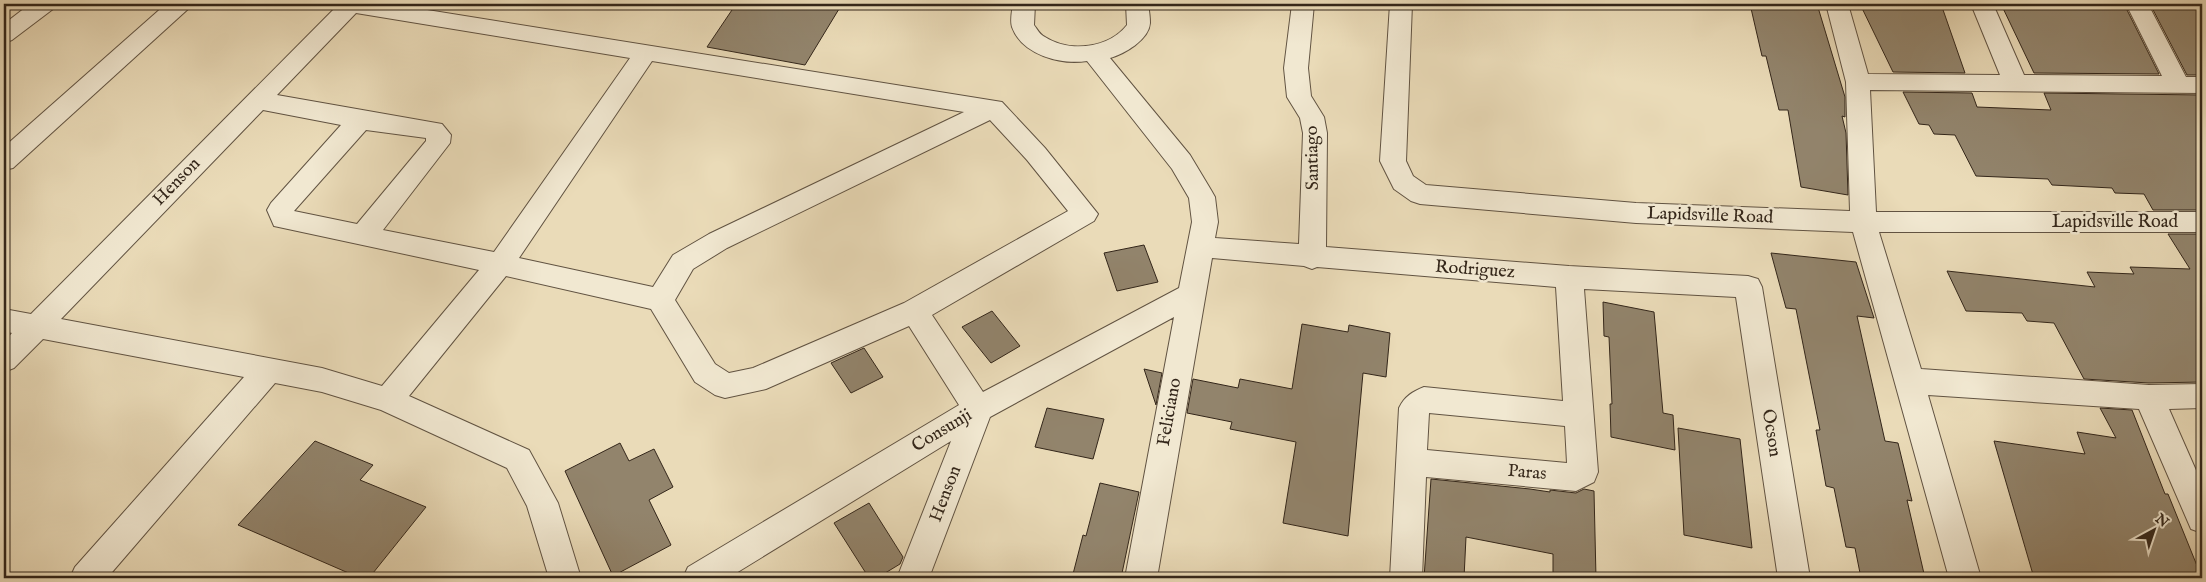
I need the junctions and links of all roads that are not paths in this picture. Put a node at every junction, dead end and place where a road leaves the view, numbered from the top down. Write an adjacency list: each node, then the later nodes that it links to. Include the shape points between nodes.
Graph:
1 (45, 4): 10 (street)
2 (180, 4): 20 (street)
3 (1024, 4): 12 (street, via 1021,18 1032,39 1059,52)
4 (1137, 4): 12 (street, via 1139,22 1134,33 1124,42)
5 (1303, 4): 25 (street, Santiago, via 1296,68 1299,97 1312,117 1315,133)
6 (1401, 4): 21 (street, Lapidsville Road, via 1393,161 1403,182 1420,194 1636,213)
7 (1837, 4): 13 (street)
8 (1982, 4): 14 (street)
9 (2136, 4): 15 (street)
10 (4, 35)
11 (645, 53): 17 (street, Henson, via 351,5); 18 (street); 26 (street)
12 (1094, 54): 24 (street, Feliciano, via 1181,162 1202,197 1205,222)
13 (1858, 82): 14 (street); 21 (street)
14 (2015, 83): 15 (street)
15 (2178, 85): 16 (street)
16 (2202, 85)
17 (256, 100): 19 (street); 33 (street, Henson)
18 (992, 108): 30 (street, via 718,241 683,262); 31 (street, via 1036,154 1085,214)
19 (360, 120): 23 (street, via 433,130 439,135 438,143); 23 (street, via 280,210 283,219)
20 (4, 161)
21 (1863, 222): 22 (street, Lapidsville Road); 36 (street)
22 (2202, 222)
23 (363, 236): 26 (street)
24 (1202, 247): 25 (street, Rodriguez); 29 (street, Feliciano)
25 (1312, 258): 27 (street, Rodriguez)
26 (500, 264): 30 (street); 39 (street)
27 (1569, 277): 28 (street, Rodriguez); 41 (street, Paras)
28 (1748, 287): 50 (street, Ocson)
29 (1191, 295): 40 (street, Consunji); 48 (street, Feliciano)
30 (660, 300): 31 (street, via 705,373 725,386 756,380)
31 (914, 310): 40 (street)
32 (4, 320): 33 (street)
33 (38, 326): 34 (street, Henson); 35 (street)
34 (4, 360)
35 (269, 370): 39 (street, via 322,380); 44 (street)
36 (1910, 381): 37 (street); 51 (street)
37 (2149, 396): 38 (street); 43 (street)
38 (2202, 396)
39 (388, 400): 45 (street, via 518,459 542,503)
40 (978, 409): 46 (street, Consunji); 47 (street, Henson)
41 (1579, 415): 42 (street, via 1424,400 1414,408); 42 (street, Paras, via 1583,472 1576,477)
42 (1412, 462): 49 (street)
43 (2202, 519)
44 (86, 578)
45 (564, 578)
46 (699, 578)
47 (913, 578)
48 (1141, 578)
49 (1406, 578)
50 (1794, 578)
51 (1965, 578)

